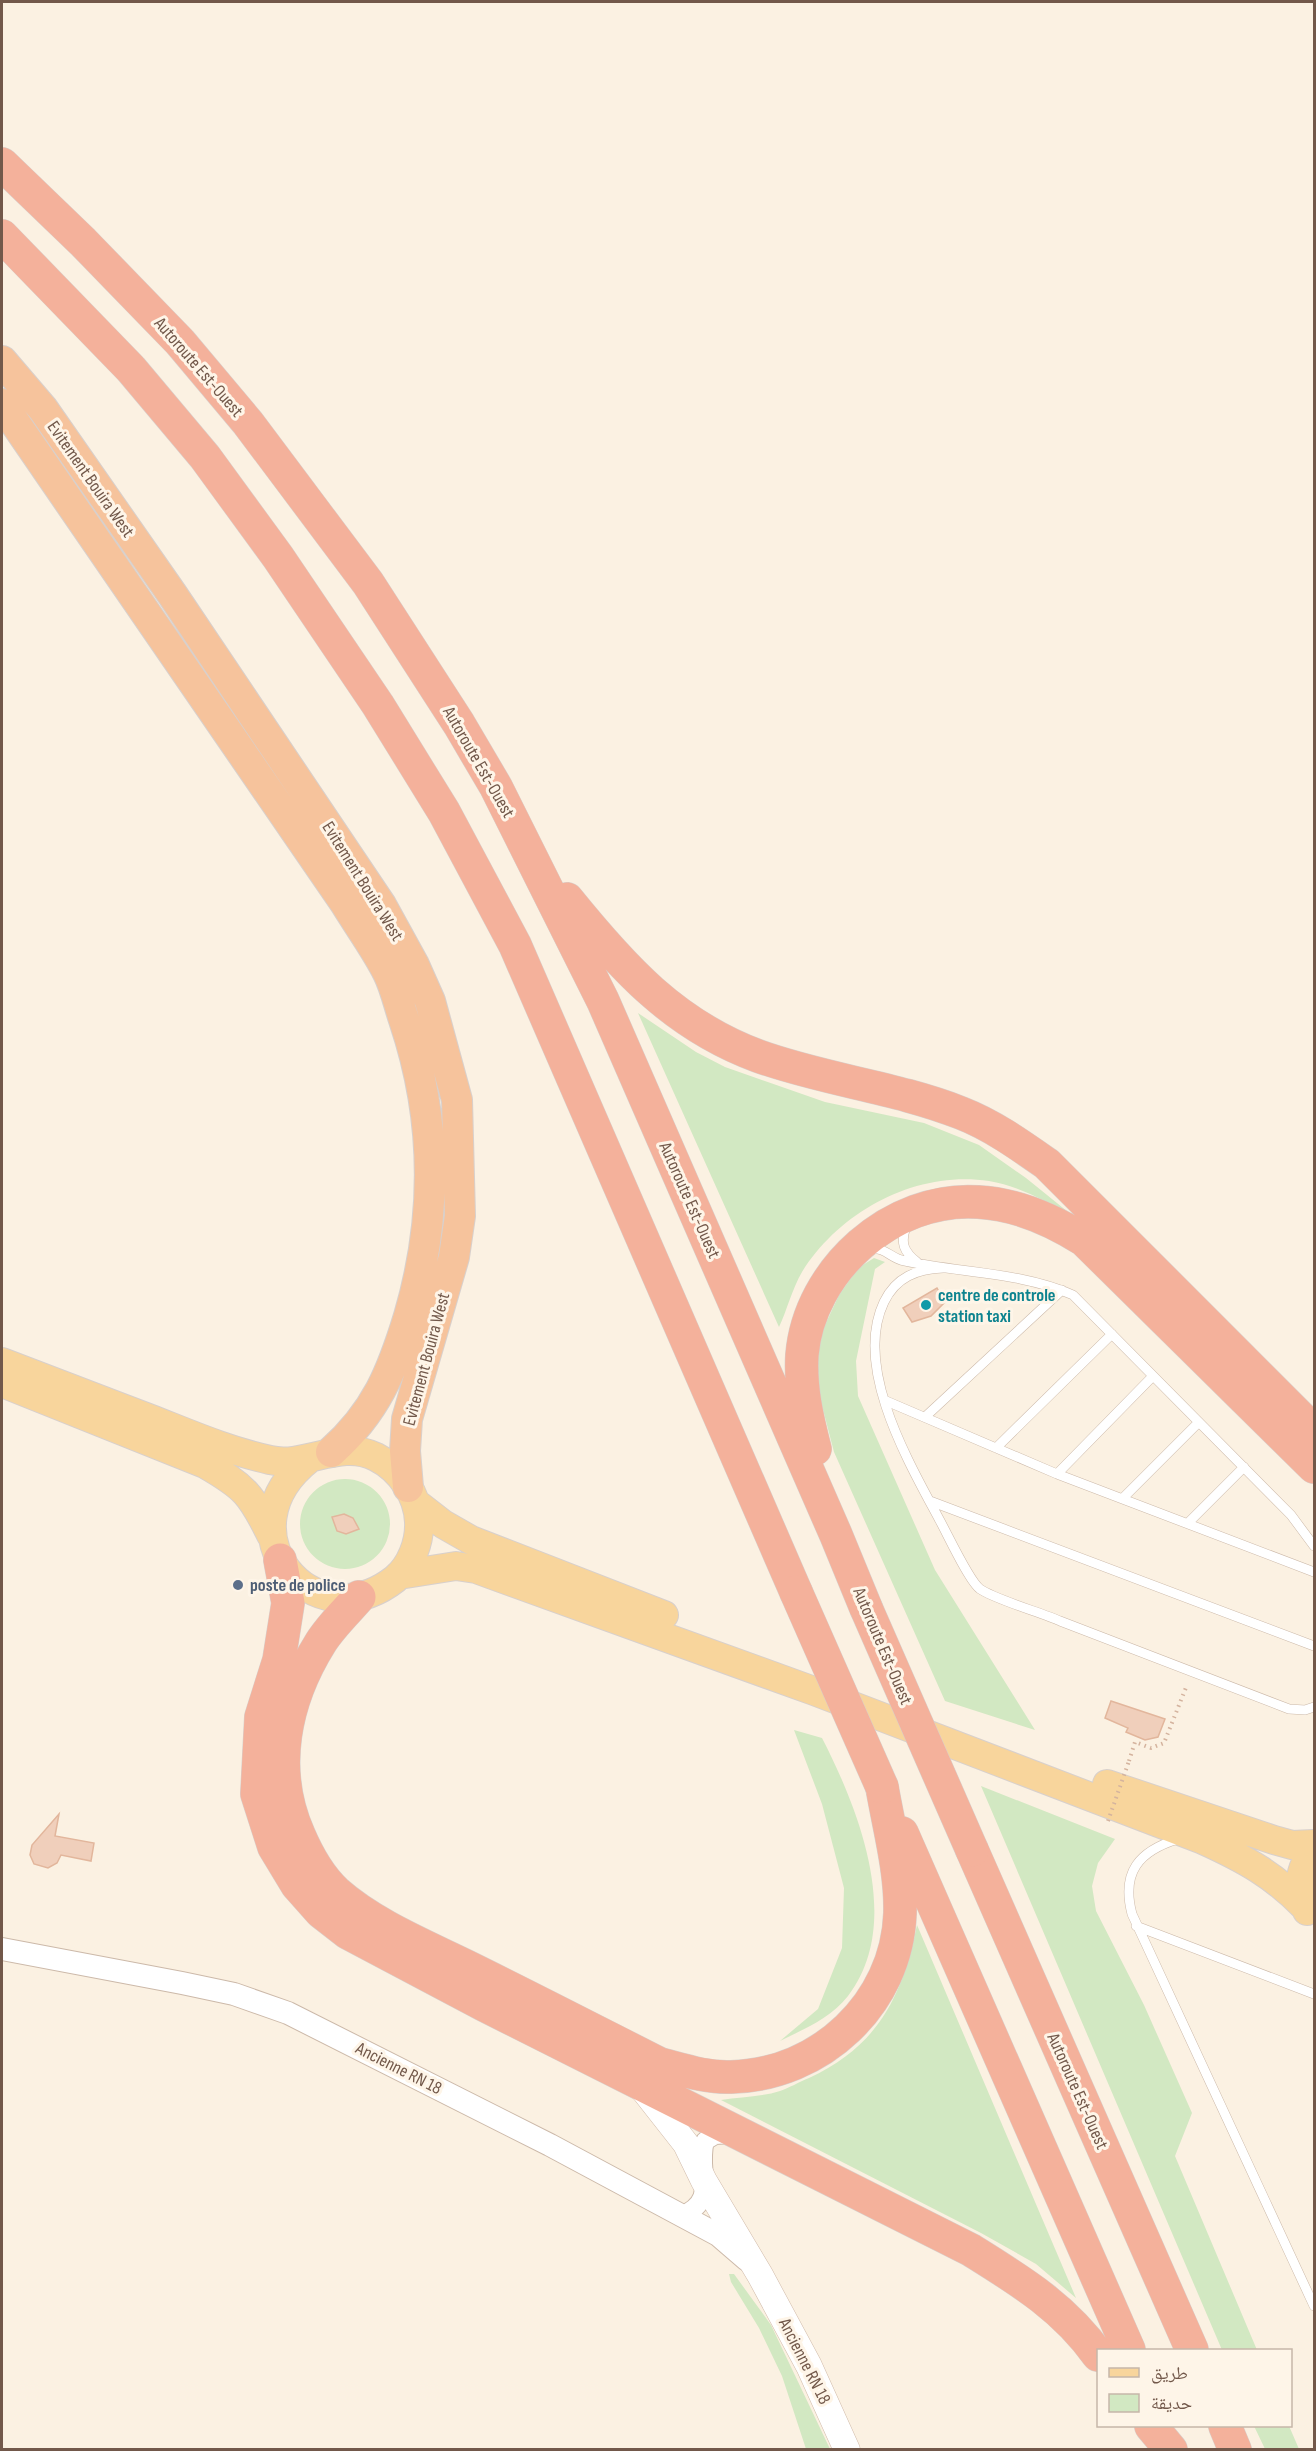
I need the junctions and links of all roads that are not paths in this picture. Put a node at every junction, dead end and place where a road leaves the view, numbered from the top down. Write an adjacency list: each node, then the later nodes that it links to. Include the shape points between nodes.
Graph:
1 (2, 164): 5 (highway, Autoroute Est-Ouest, via 180,342 248,423 368,583 459,724)
2 (2, 236): 36 (highway, bridge, via 131,369 206,457 378,705 444,812 515,945)
3 (2, 361): 24 (highway, Evitement Bouira West, via 43,409 172,594 374,895 430,1001 457,1100 460,1215 454,1257 407,1419 405,1451)
4 (2, 404): 20 (highway, Evitement Bouira West, via 345,903 388,974 411,1040 425,1093 431,1151 428,1226 419,1280 381,1392 351,1434)
5 (530, 854): 18 (highway, via 627,971 694,1024 758,1056 961,1113 1010,1138 1047,1164); 28 (highway, Autoroute Est-Ouest, via 603,1001)
6 (916, 1213): 7 (highway, via 869,1236); 8 (lane, via 907,1224 903,1244 906,1253); 22 (highway, via 955,1203 999,1204 1043,1217 1064,1228 1101,1255)
7 (845, 1258): 8 (lane, via 879,1248 902,1261); 28 (highway, via 821,1293 802,1353 807,1416)
8 (917, 1262): 9 (lane)
9 (943, 1268): 10 (lane); 15 (lane, via 913,1272 902,1279 879,1312 874,1353)
10 (1062, 1290): 11 (lane, via 1083,1303); 16 (lane)
11 (1113, 1334): 13 (lane); 19 (lane)
12 (2, 1362): 20 (main road, via 224,1448 272,1460)
13 (1154, 1376): 17 (lane); 23 (lane)
14 (2, 1383): 30 (main road, via 136,1435 220,1473 254,1500)
15 (884, 1400): 16 (lane); 26 (lane)
16 (926, 1417): 19 (lane)
17 (1199, 1422): 21 (lane); 25 (lane)
18 (1314, 1431)
19 (996, 1448): 23 (lane)
20 (320, 1456): 24 (main road, via 353,1451 375,1457 394,1469); 30 (main road, via 291,1474 278,1493 272,1515)
21 (1244, 1467): 27 (lane); 29 (lane, via 1291,1515)
22 (1314, 1467)
23 (1057, 1473): 25 (lane)
24 (412, 1495): 32 (main road, via 419,1522 417,1541 411,1559); 38 (main road, via 442,1524 471,1540 1113,1786 1274,1840 1292,1845)
25 (1123, 1497): 27 (lane)
26 (930, 1501): 34 (lane); 35 (lane, via 979,1589 1290,1708)
27 (1189, 1522): 31 (lane)
28 (837, 1535): 51 (highway, Autoroute Est-Ouest, bridge)
29 (1314, 1546)
30 (276, 1549): 33 (main road, via 294,1579 314,1592 336,1598); 44 (highway, via 288,1603 279,1660 261,1717 257,1794 274,1846 297,1885 321,1912 348,1933)
31 (1314, 1572)
32 (399, 1575): 33 (main road, via 381,1589); 37 (main road, via 456,1566 499,1575)
33 (359, 1597): 36 (highway, via 321,1642 297,1689 284,1732 282,1774 287,1801 316,1869 335,1891 358,1908 660,2064 698,2074 759,2075 794,2065 828,2048 859,2018 890,1965 900,1914)
34 (1314, 1646)
35 (1314, 1707)
36 (882, 1787): 50 (highway)
37 (1191, 1836): 40 (main road, via 1249,1861 1282,1883); 41 (lane, via 1163,1844 1136,1864 1128,1898)
38 (1314, 1844)
39 (1314, 1852): 40 (main road, via 1301,1875 1302,1898)
40 (1310, 1914)
41 (1136, 1926): 43 (lane); 49 (lane)
42 (2, 1950): 47 (street, Ancienne RN 18, via 234,1994 288,2013)
43 (1314, 1994)
44 (639, 2084): 45 (highway); 46 (main road, Ancienne RN 18, via 686,2144)
45 (738, 2134): 46 (street, via 715,2135 705,2141); 52 (highway, via 971,2250 1038,2292)
46 (704, 2181): 47 (street, via 703,2199 696,2210); 48 (main road, Ancienne RN 18)
47 (681, 2216): 48 (street, Ancienne RN 18, via 718,2235)
48 (760, 2275): 56 (main road, Ancienne RN 18, via 809,2366)
49 (1314, 2306)
50 (1130, 2349)
51 (1192, 2349)
52 (1097, 2354)
53 (1152, 2427): 57 (highway)
54 (1162, 2427): 57 (highway)
55 (1225, 2427): 58 (highway)
56 (846, 2450)
57 (1172, 2450)
58 (1235, 2450)

